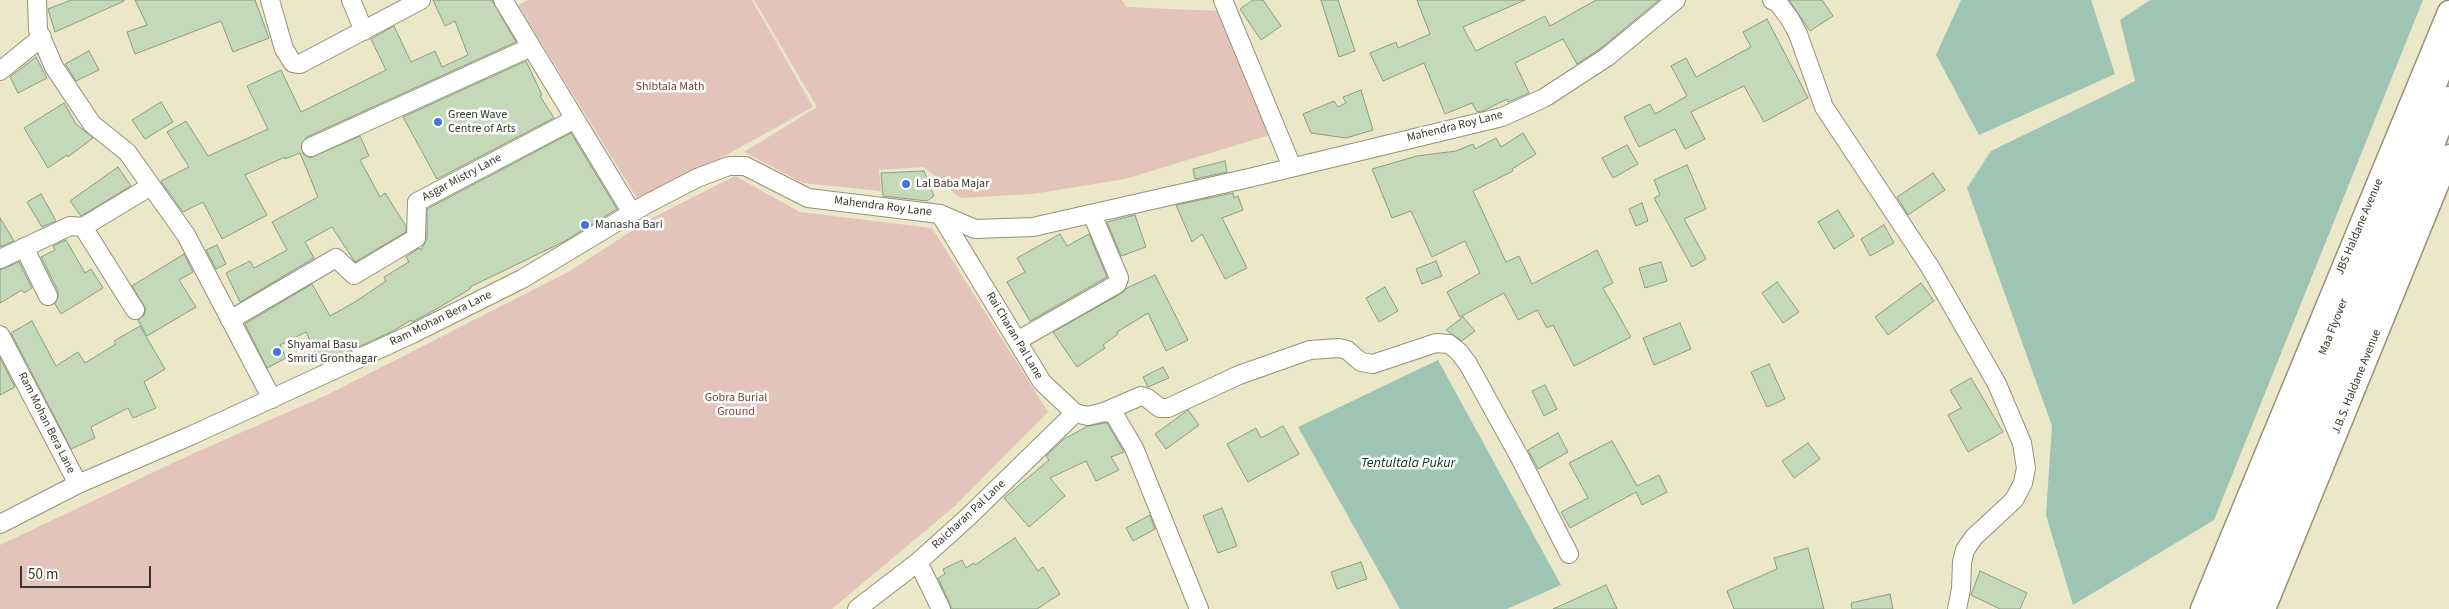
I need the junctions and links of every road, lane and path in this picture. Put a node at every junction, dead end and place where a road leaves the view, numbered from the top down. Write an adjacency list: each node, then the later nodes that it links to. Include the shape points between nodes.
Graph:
1 (37, 0): 11 (street, via 38,30)
2 (270, 0): 10 (street, via 284,49 293,63 306,62)
3 (351, 0): 10 (street)
4 (421, 0): 10 (street)
5 (503, 0): 13 (street)
6 (1223, 0): 19 (street)
7 (1676, 0): 19 (street, Mahendra Roy Lane, via 1607,57 1544,98 1502,117)
8 (1772, 0): 42 (street, via 1778,3 1798,34 1824,107 1930,267 1997,384 2022,443 2026,468 2023,483 2014,500 1974,537 1966,550)
9 (2449, 12): 43 (main road, JBS Haldane Avenue)
10 (364, 31)
11 (42, 37): 14 (street); 20 (street, via 54,66 92,124 127,152)
12 (2449, 45): 44 (highway, Maa Flyover)
13 (531, 47): 16 (street); 17 (street)
14 (0, 71)
15 (2449, 100): 45 (highway, Maa Flyover)
16 (575, 119): 21 (street); 29 (street, Asgar Mistry Lane, via 417,202 416,238 354,275 336,258)
17 (311, 147)
18 (2449, 156): 46 (main road, J.B.S. Haldane Avenue)
19 (1292, 167): 23 (street, Mahendra Roy Lane)
20 (151, 186): 24 (street); 29 (street, via 186,235)
21 (632, 213): 22 (street, Mahendra Roy Lane, via 697,178 729,166 745,166 808,198); 32 (street, Ram Mohan Bera Lane, via 522,279)
22 (940, 214): 23 (street, Mahendra Roy Lane, via 974,229 1033,226); 31 (street, Rai Charan Pal Lane)
23 (1092, 214): 31 (street, via 1119,278 1117,284)
24 (83, 227): 25 (street, via 70,226); 28 (street)
25 (24, 247): 26 (street); 27 (street)
26 (0, 259)
27 (48, 296)
28 (135, 310)
29 (230, 320): 32 (street)
30 (0, 335): 35 (street, Ram Mohan Bera Lane)
31 (1017, 341): 34 (street, Rai Charan Pal Lane, via 1042,382)
32 (272, 399): 35 (street, Ram Mohan Bera Lane)
33 (1104, 412): 34 (street, via 1088,416); 37 (street, via 1141,396 1160,408 1168,408 1239,375 1310,350 1339,348 1347,350 1361,362 1372,364 1436,343 1449,344 1468,364); 41 (street, via 1114,414 1134,448)
34 (1075, 413): 38 (street, Raicharan Pal Lane)
35 (78, 484): 36 (street, Ram Mohan Bera Lane)
36 (0, 524)
37 (1569, 554)
38 (918, 562): 39 (street, Raicharan Pal Lane); 40 (street)
39 (856, 609)
40 (941, 609)
41 (1199, 609)
42 (1956, 609)
43 (2202, 609)
44 (2218, 609)
45 (2242, 609)
46 (2264, 609)

